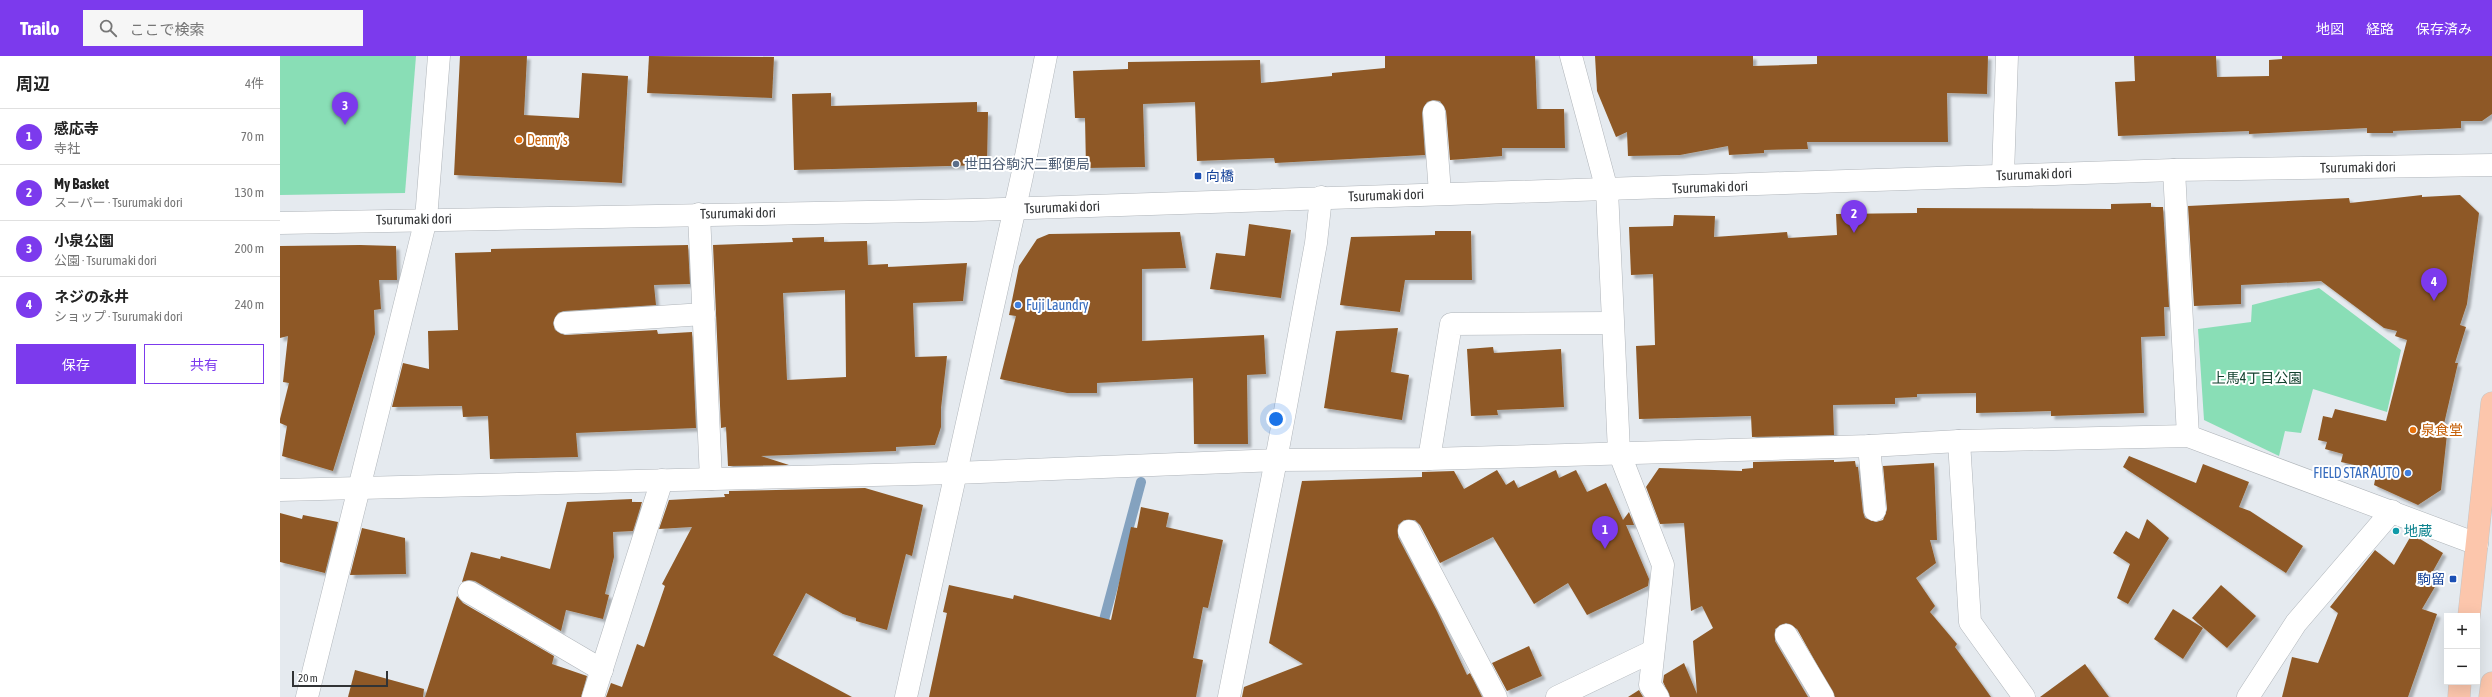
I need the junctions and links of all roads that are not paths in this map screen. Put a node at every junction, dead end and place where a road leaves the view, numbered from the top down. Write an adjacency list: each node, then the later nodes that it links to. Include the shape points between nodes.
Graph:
1 (439, 56): 14 (street)
2 (1046, 56): 12 (street)
3 (1571, 56): 9 (street)
4 (2007, 56): 8 (street)
5 (1434, 112): 10 (street)
6 (2492, 165): 7 (street, Tsurumaki dori)
7 (2174, 170): 8 (street, Tsurumaki dori); 20 (street)
8 (2003, 175): 9 (street, Tsurumaki dori)
9 (1607, 190): 10 (street, Tsurumaki dori); 18 (street)
10 (1440, 193): 11 (street, Tsurumaki dori)
11 (1321, 198): 12 (street, Tsurumaki dori); 25 (street, via 1316,243)
12 (1015, 209): 13 (street, Tsurumaki dori); 26 (street)
13 (699, 214): 14 (street, Tsurumaki dori); 16 (street)
14 (426, 219): 15 (street, Tsurumaki dori); 29 (street)
15 (280, 223)
16 (704, 314): 17 (street); 27 (street)
17 (565, 323)
18 (1611, 323): 23 (street); 24 (street, via 1451,324)
19 (2492, 403): 34 (main road)
20 (2188, 436): 21 (street); 32 (street)
21 (1958, 440): 22 (street); 50 (street, via 1970,622)
22 (1868, 446): 23 (street); 31 (street)
23 (1619, 452): 24 (street); 38 (street, via 1662,565)
24 (1429, 459): 25 (street)
25 (1276, 460): 26 (street); 45 (street)
26 (955, 473): 27 (street); 44 (street)
27 (711, 479): 28 (street)
28 (662, 480): 29 (street); 39 (street)
29 (359, 488): 30 (street); 42 (street)
30 (280, 490)
31 (1875, 510)
32 (2392, 511): 34 (street); 51 (street, via 2296,623)
33 (1408, 531): 46 (street)
34 (2477, 544): 36 (main road)
35 (469, 592): 39 (street)
36 (2468, 613)
37 (1786, 635): 49 (street)
38 (1652, 651): 47 (street); 48 (street, via 1650,685)
39 (602, 670): 43 (street)
40 (2492, 683): 53 (main road)
41 (2460, 685): 52 (main road)
42 (307, 697)
43 (593, 697)
44 (906, 697)
45 (1229, 697)
46 (1496, 697)
47 (1557, 697)
48 (1658, 697)
49 (1823, 697)
50 (2024, 697)
51 (2248, 697)
52 (2459, 697)
53 (2490, 697)

